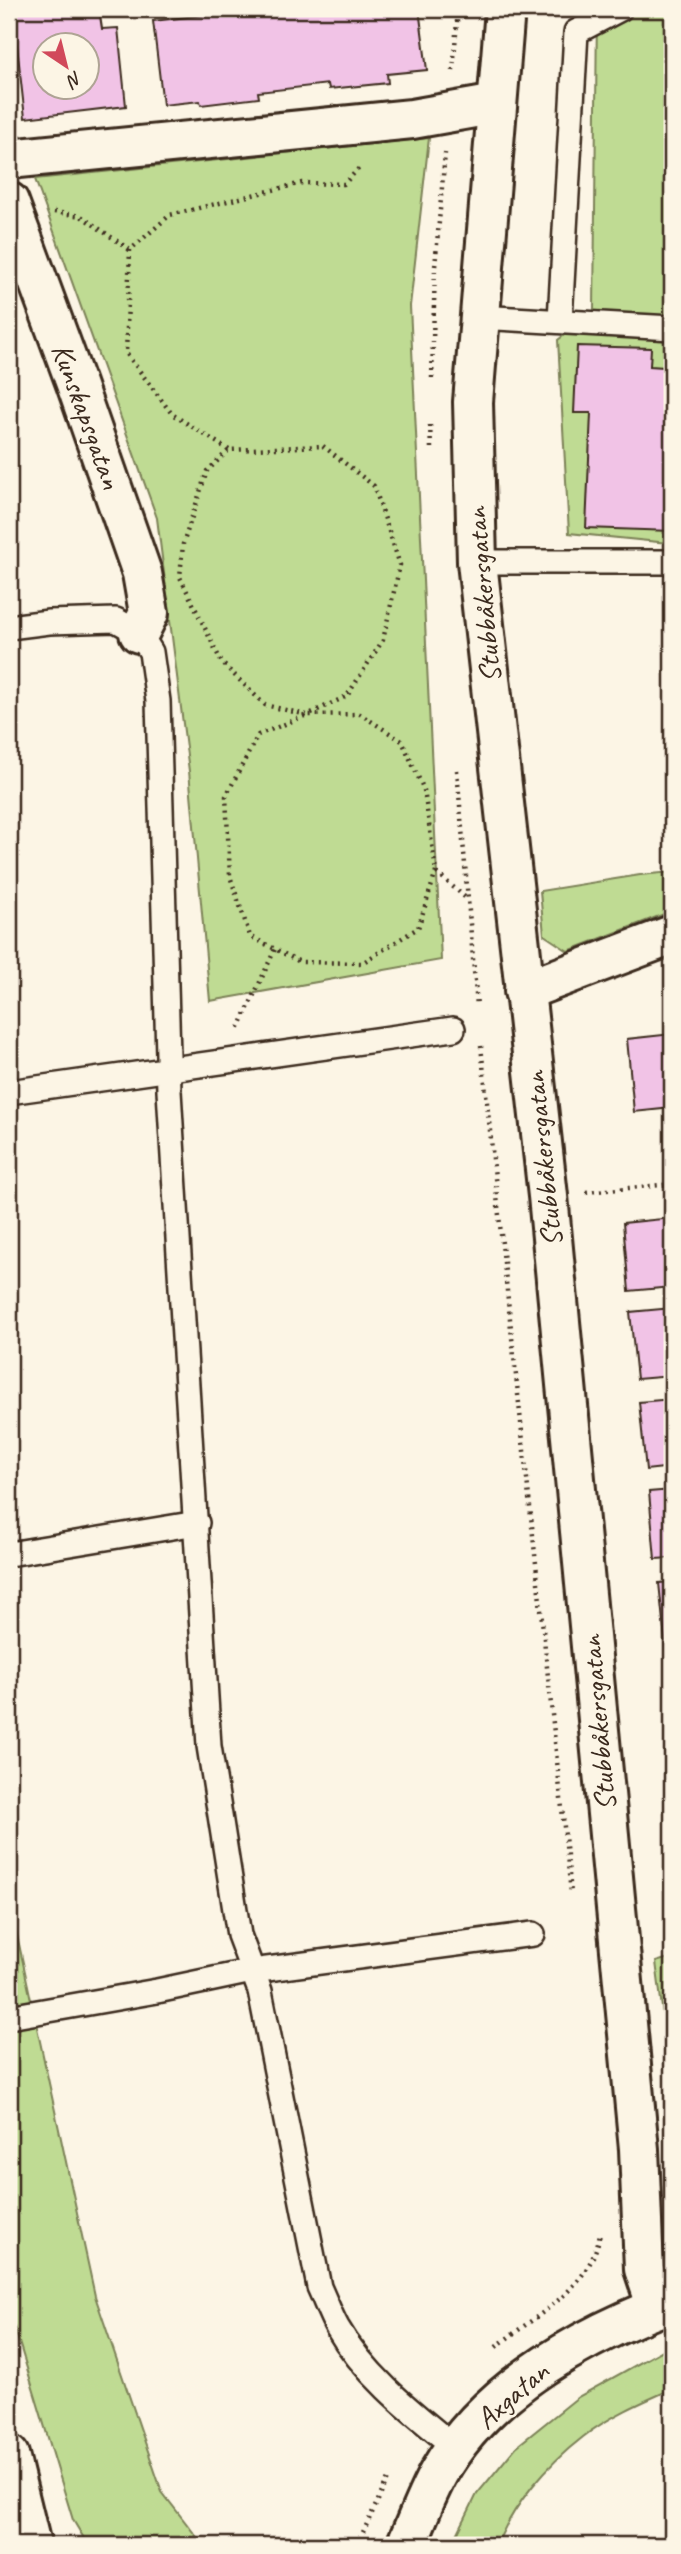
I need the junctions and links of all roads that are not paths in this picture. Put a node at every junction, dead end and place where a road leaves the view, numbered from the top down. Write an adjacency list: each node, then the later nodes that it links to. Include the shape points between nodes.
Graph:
1 (505, 9): 3 (street, Stubbåkersgatan)
2 (620, 9): 7 (lane, via 576,33)
3 (497, 104): 4 (street, via 412,119); 6 (street, Stubbåkersgatan)
4 (9, 159)
5 (26, 206): 12 (street, Kunskapsgatan, via 76,384 142,573 149,614)
6 (479, 317): 7 (lane); 9 (street, Stubbåkersgatan, via 473,402)
7 (560, 320): 8 (lane)
8 (672, 328)
9 (477, 562): 10 (lane); 14 (street, Stubbåkersgatan)
10 (672, 562)
11 (9, 627): 12 (lane, via 116,620)
12 (139, 632): 16 (lane, via 150,652 158,701)
13 (672, 935): 14 (street)
14 (524, 991): 23 (street, Stubbåkersgatan, via 639,2149 644,2269)
15 (453, 1030): 16 (lane)
16 (168, 1070): 17 (lane); 18 (lane)
17 (9, 1092)
18 (197, 1523): 19 (lane); 21 (lane, via 209,1746 239,1935)
19 (9, 1554)
20 (533, 1934): 21 (lane)
21 (252, 1971): 22 (lane); 24 (lane, via 260,1991 319,2287 337,2327 370,2372)
22 (9, 2017)
23 (664, 2305): 24 (street, Axgatan, via 548,2362 489,2410)
24 (456, 2448): 27 (street, Axgatan, via 439,2473)
25 (9, 2455): 26 (street)
26 (31, 2545)
27 (406, 2545)

